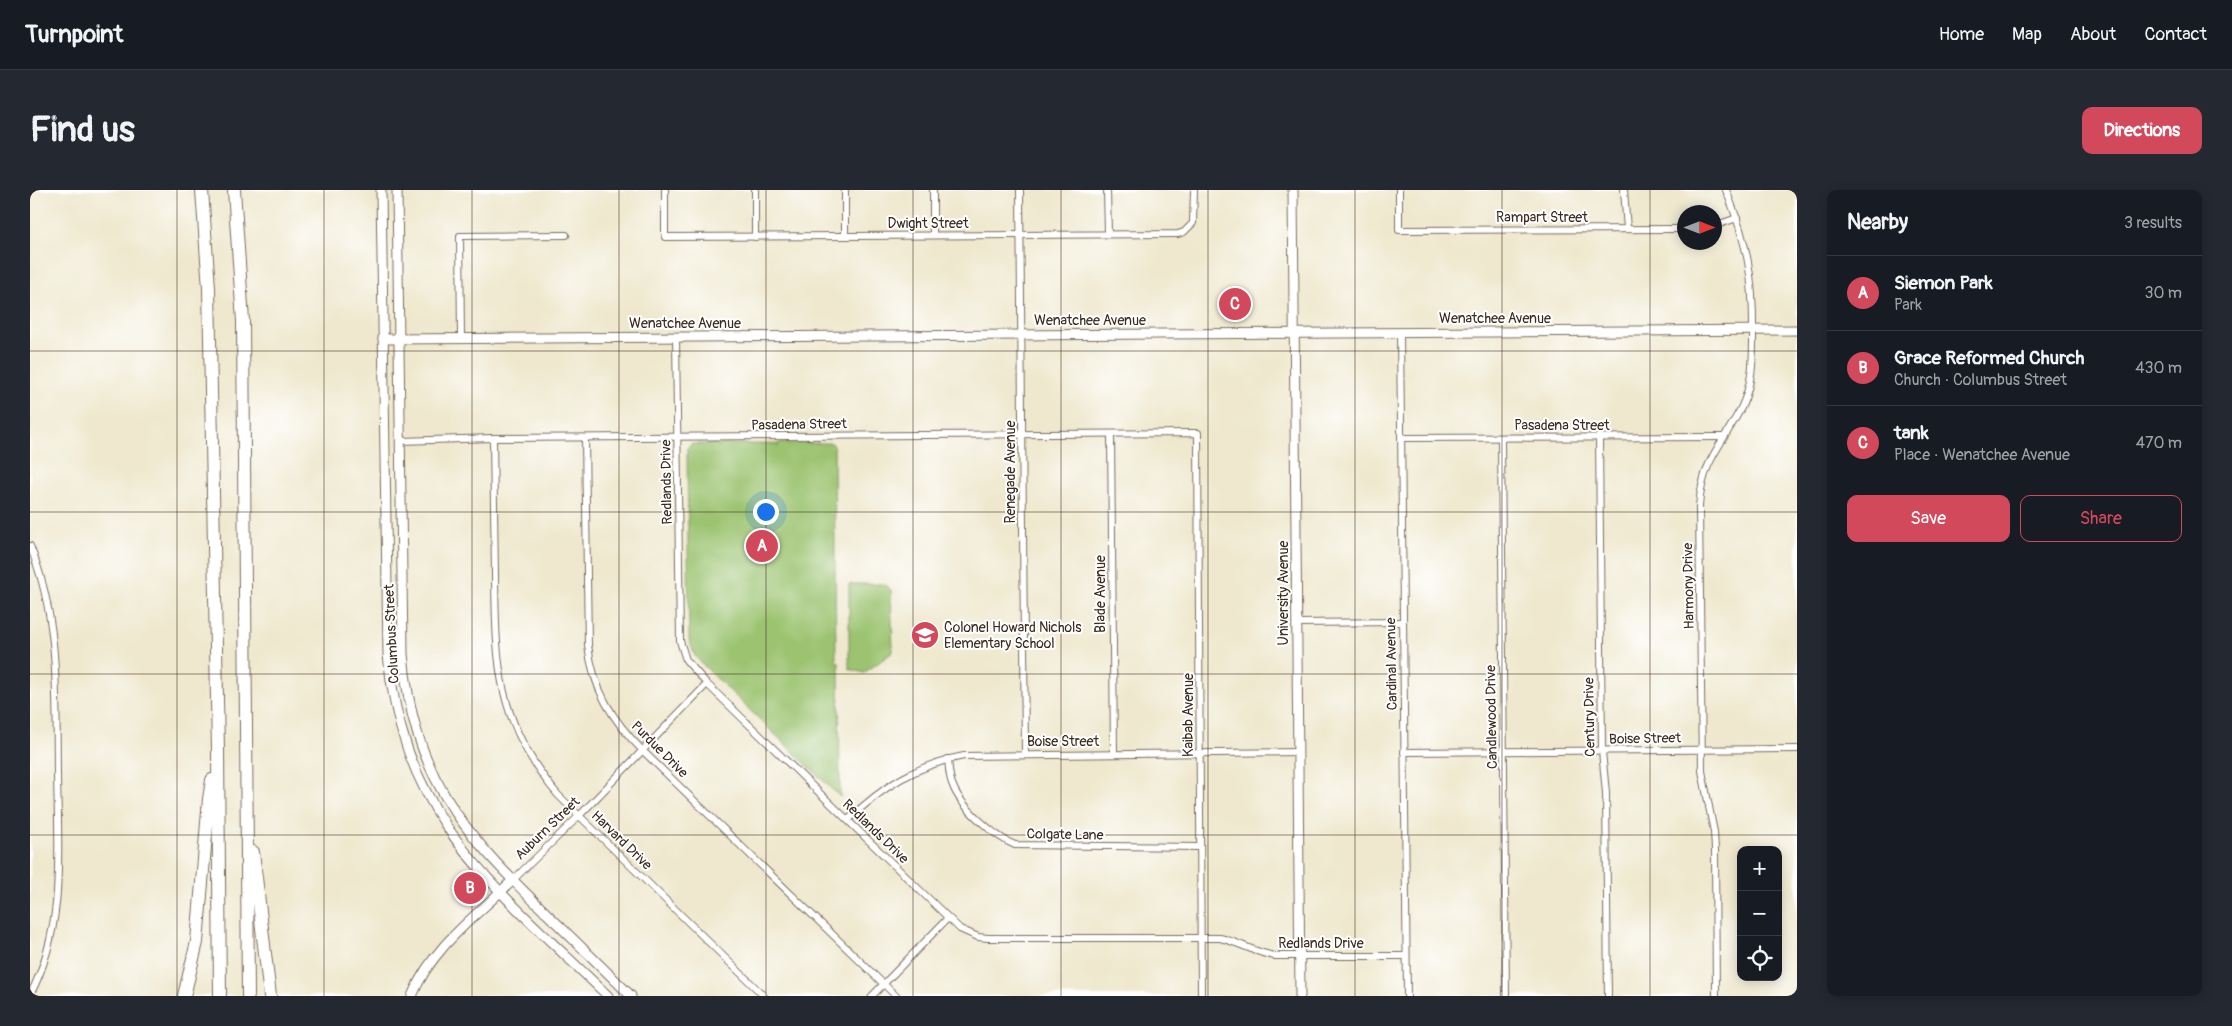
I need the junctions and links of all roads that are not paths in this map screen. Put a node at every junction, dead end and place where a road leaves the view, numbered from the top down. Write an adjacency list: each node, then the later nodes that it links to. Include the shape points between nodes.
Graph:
1 (202, 190): 51 (highway, via 209,288)
2 (234, 190): 62 (highway, via 242,321)
3 (382, 190): 33 (street, Columbus Street)
4 (397, 190): 34 (street, Columbus Street)
5 (665, 190): 25 (street, Dwight Street, via 665,237)
6 (755, 190): 25 (street)
7 (845, 190): 23 (street)
8 (933, 190): 24 (street)
9 (1020, 190): 22 (street, Renegade Avenue)
10 (1107, 190): 20 (street)
11 (1194, 190): 20 (street, Dwight Street, via 1194,217 1189,228 1178,234)
12 (1293, 190): 29 (street, University Avenue)
13 (1398, 190): 18 (street, Rampart Street, via 1399,230)
14 (1624, 190): 18 (street)
15 (1726, 190): 16 (street, Harmony Drive)
16 (1737, 218): 17 (street); 26 (street, Harmony Drive, via 1752,276)
17 (1722, 223)
18 (1626, 229): 19 (street, Rampart Street)
19 (1677, 229)
20 (1108, 234): 22 (street, Dwight Street)
21 (566, 235): 32 (street, via 460,236)
22 (1020, 235): 24 (street, Dwight Street); 30 (street, Renegade Avenue)
23 (845, 236): 24 (street, Dwight Street); 25 (street, Dwight Street)
24 (933, 236)
25 (755, 237)
26 (1754, 330): 27 (street, Wenatchee Avenue); 28 (street, Wenatchee Avenue); 38 (street, Harmony Drive, via 1753,364 1747,392)
27 (1797, 330)
28 (1400, 332): 29 (street, Wenatchee Avenue); 42 (street, Cardinal Avenue)
29 (1295, 333): 30 (street, Wenatchee Avenue); 48 (street, University Avenue)
30 (1021, 335): 31 (street, Wenatchee Avenue); 36 (street, Renegade Avenue)
31 (676, 337): 32 (street, Wenatchee Avenue); 41 (street, Redlands Drive)
32 (461, 338): 34 (street, Wenatchee Avenue)
33 (383, 339): 34 (street, Wenatchee Avenue); 67 (street, Columbus Street, via 388,654 393,701 410,761 434,810 468,857)
34 (399, 339): 45 (street, Columbus Street)
35 (1198, 433): 37 (street, Pasadena Street); 60 (street, Kaibab Avenue)
36 (1022, 434): 37 (street, Pasadena Street); 41 (street, Pasadena Street); 58 (street, Renegade Avenue)
37 (1111, 434): 59 (street, Blade Avenue)
38 (1723, 437): 44 (street, Pasadena Street); 52 (street, Harmony Drive, via 1703,477 1699,506)
39 (493, 438): 40 (street, Pasadena Street); 45 (street, Pasadena Street); 63 (street, Harvard Drive, via 496,647 501,688 514,727 533,763)
40 (585, 438): 41 (street, Pasadena Street); 53 (street, Purdue Drive, via 589,660 599,694)
41 (678, 438): 49 (street, Redlands Drive, via 680,641 686,660)
42 (1401, 438): 43 (street, Pasadena Street); 47 (street, Cardinal Avenue)
43 (1501, 438): 44 (street, Pasadena Street); 54 (street, Candlewood Drive)
44 (1599, 438): 55 (street, Century Drive)
45 (401, 441): 66 (street, Columbus Street, via 404,654 414,720 428,762 448,802 477,843)
46 (30, 546): 73 (street, via 45,589 54,647 58,882 48,946)
47 (1403, 622): 48 (street); 57 (street, Cardinal Avenue)
48 (1297, 623): 56 (street, University Avenue)
49 (708, 684): 53 (street, Auburn Street); 64 (street, Redlands Drive)
50 (1797, 749): 52 (street, Boise Street)
51 (218, 750): 74 (highway, via 209,799 197,942); 75 (highway)
52 (1702, 750): 55 (street, Boise Street); 89 (street, Harmony Drive, via 1704,787 1715,840)
53 (643, 751): 63 (street, Auburn Street); 72 (street, Purdue Drive)
54 (1504, 751): 55 (street, Boise Street); 57 (street, Boise Street); 87 (street, Candlewood Drive)
55 (1602, 751): 88 (street, Century Drive, via 1606,793)
56 (1298, 752): 60 (street, Boise Street); 70 (street, University Avenue)
57 (1404, 752): 71 (street, Cardinal Avenue)
58 (1025, 754): 59 (street, Boise Street); 61 (street, Boise Street, via 983,754)
59 (1114, 754): 60 (street, Boise Street)
60 (1200, 754): 65 (street, Kaibab Avenue)
61 (948, 759): 64 (street, Boise Street, via 922,767 893,782); 65 (street, Colgate Lane, via 950,779 960,799 997,836 1016,845)
62 (245, 800): 76 (highway); 77 (highway)
63 (579, 816): 66 (street, Auburn Street); 81 (street, Harvard Drive)
64 (848, 820): 68 (street, Redlands Drive)
65 (1200, 847): 69 (street, Kaibab Avenue)
66 (513, 880): 67 (street, Auburn Street); 80 (street, Columbus Street)
67 (501, 892): 78 (street, Auburn Street, via 440,950); 79 (street, Columbus Street)
68 (948, 918): 69 (street, Redlands Drive, via 968,934 988,938); 72 (street)
69 (1201, 938): 70 (street, Redlands Drive, via 1229,940 1264,955); 84 (street, Kaibab Avenue)
70 (1300, 956): 71 (street, Redlands Drive); 85 (street, University Avenue)
71 (1406, 956): 86 (street, Cardinal Avenue)
72 (883, 984): 82 (street); 83 (street, Purdue Drive)
73 (30, 994)
74 (184, 996)
75 (220, 996)
76 (248, 996)
77 (270, 996)
78 (412, 996)
79 (608, 996)
80 (631, 996)
81 (764, 996)
82 (872, 996)
83 (896, 996)
84 (1201, 996)
85 (1300, 996)
86 (1406, 996)
87 (1506, 996)
88 (1608, 996)
89 (1716, 996)

